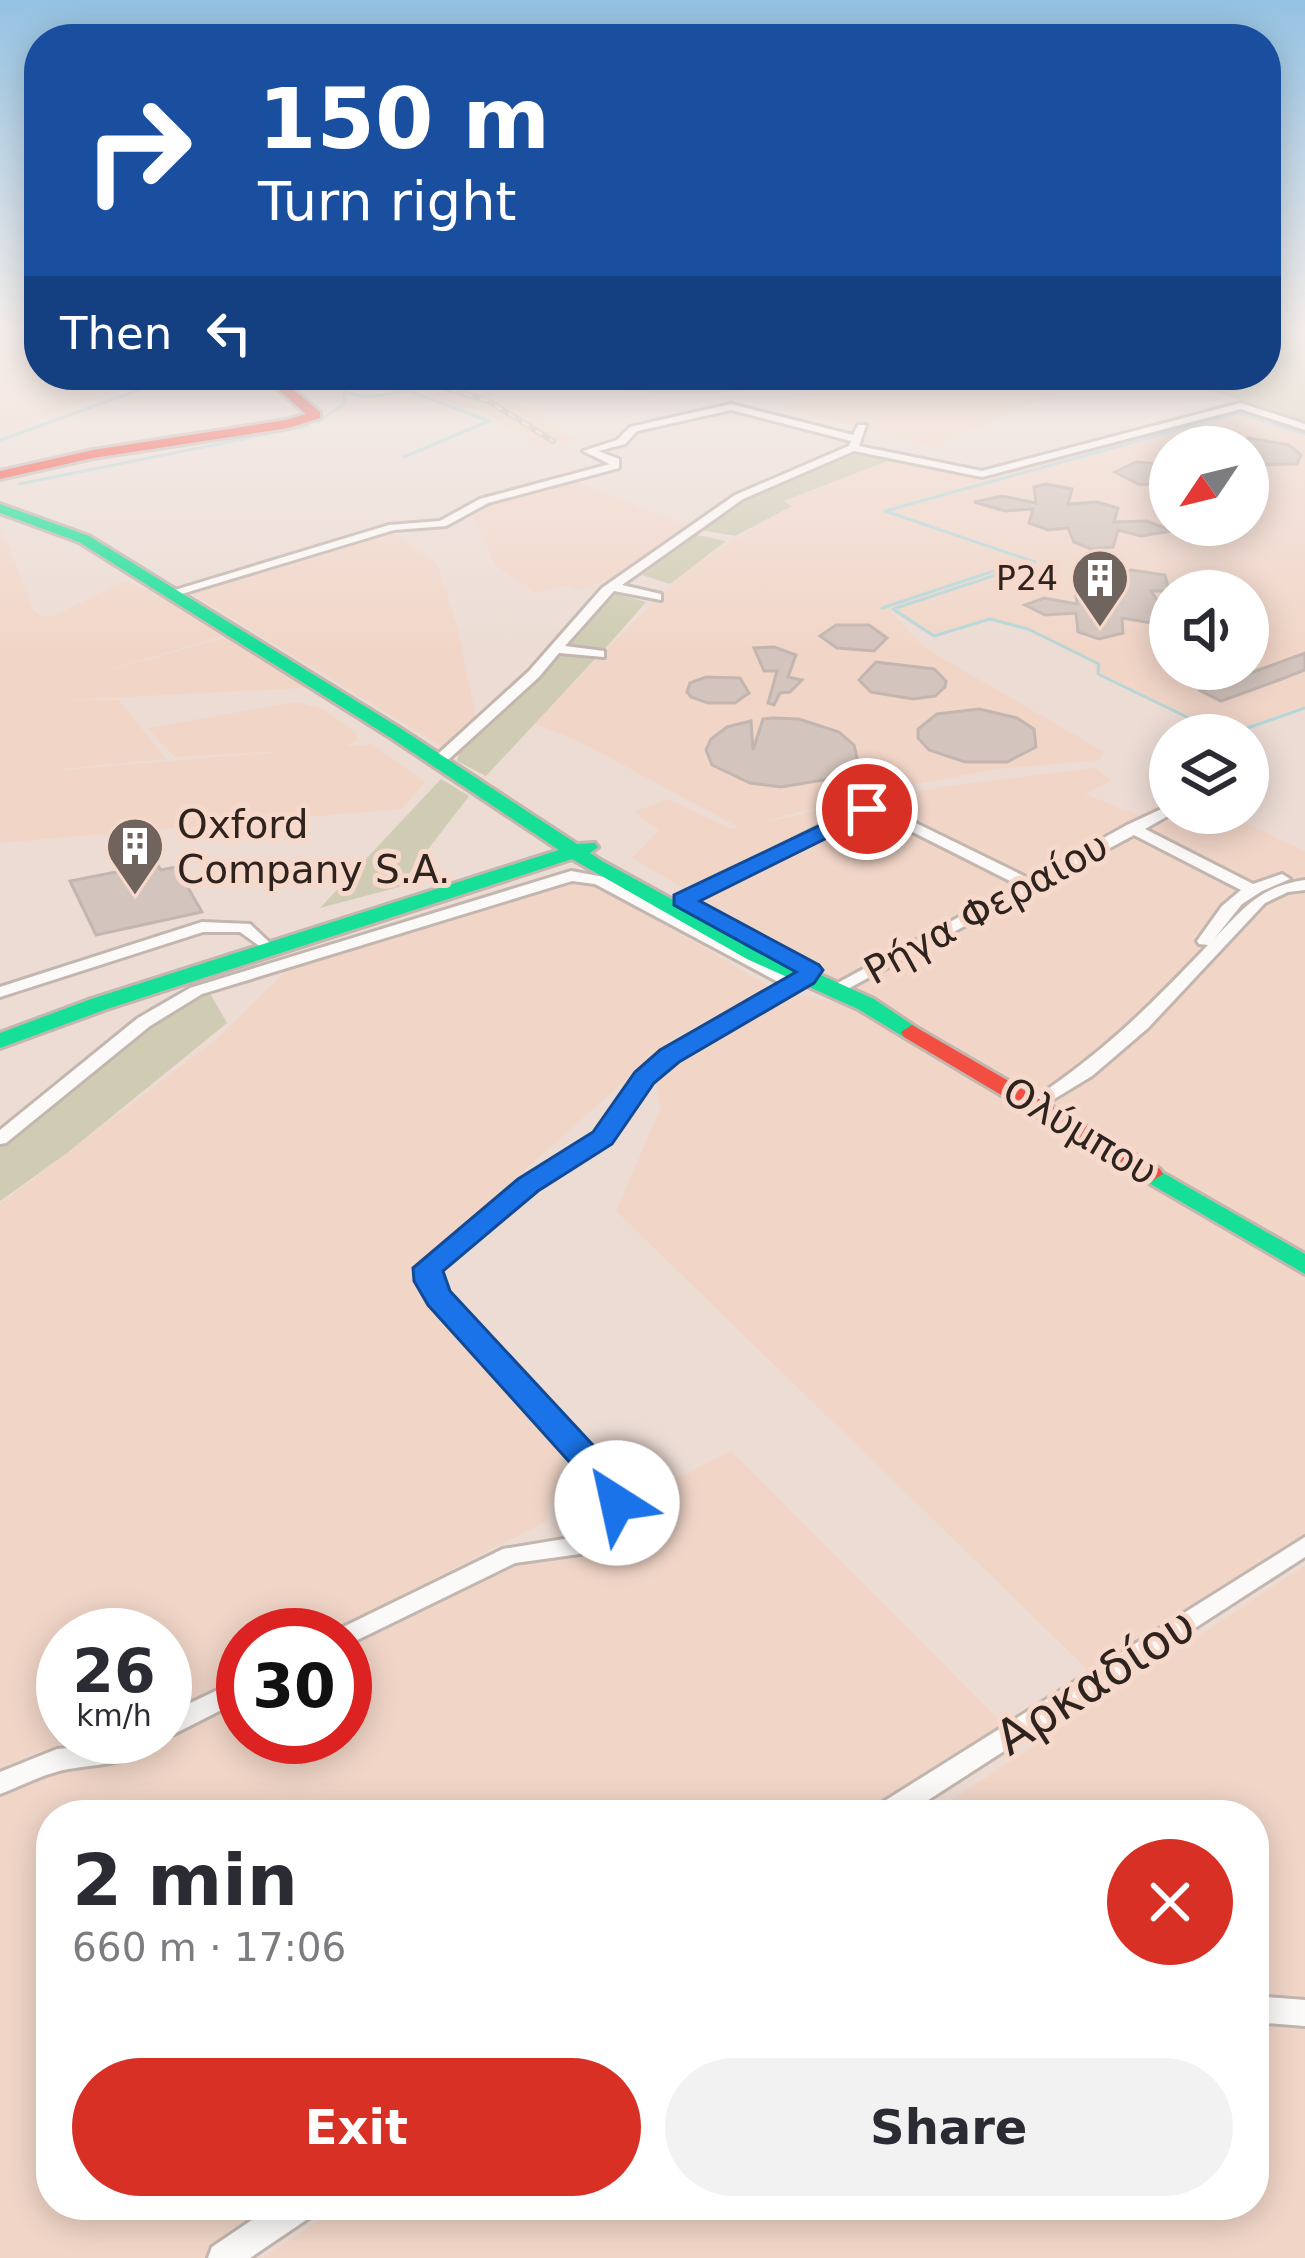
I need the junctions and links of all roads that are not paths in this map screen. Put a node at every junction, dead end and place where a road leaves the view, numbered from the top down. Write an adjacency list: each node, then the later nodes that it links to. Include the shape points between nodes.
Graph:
1 (203, 437): 5 (main road)
2 (626, 437): 8 (street, via 588,451 615,466 484,501 442,524 393,527)
3 (1122, 437): 4 (street, via 982,475)
4 (857, 438): 7 (street, via 739,497)
5 (0, 475)
6 (0, 508): 8 (main road, via 84,539)
7 (613, 587): 9 (street); 10 (street)
8 (171, 593): 12 (main road)
9 (657, 597)
10 (556, 649): 11 (street); 12 (street)
11 (600, 654)
12 (448, 762): 15 (main road)
13 (1149, 820): 14 (street, Ρήγα Φεραίου)
14 (1132, 828): 18 (street, Ρήγα Φεραίου); 19 (street, Ρήγα Φεραίου)
15 (578, 849): 16 (main road); 20 (main road); 21 (main road); 23 (main road)
16 (546, 873): 23 (street, via 599,880); 27 (main road, via 99,1004); 29 (street, via 489,900 196,991 144,1022)
17 (1302, 878): 19 (street); 22 (street, via 1260,900)
18 (1028, 884): 20 (street, via 880,809 858,812); 25 (street, Ρήγα Φεραίου)
19 (1249, 888): 22 (street)
20 (682, 900): 23 (main road)
21 (261, 942): 24 (street, via 244,927 202,927); 26 (main road)
22 (1185, 974): 28 (street, via 1142,1024)
23 (803, 977): 25 (main road, Ολύμπου); 32 (street, via 670,1056 603,1138 528,1185 428,1268 439,1298 617,1503 610,1531 586,1544 511,1555)
24 (0, 992)
25 (848, 993): 28 (main road, Ολύμπου)
26 (7, 1018)
27 (0, 1041)
28 (1036, 1105): 30 (main road, Ολύμπου)
29 (0, 1139)
30 (1305, 1265)
31 (1305, 1546): 35 (street, Αρκαδίου)
32 (372, 1624)
33 (47, 1764): 34 (street)
34 (0, 1783)
35 (907, 1800)
36 (1269, 2010): 37 (street)
37 (1305, 2013)
38 (279, 2220): 39 (street)
39 (224, 2258)

